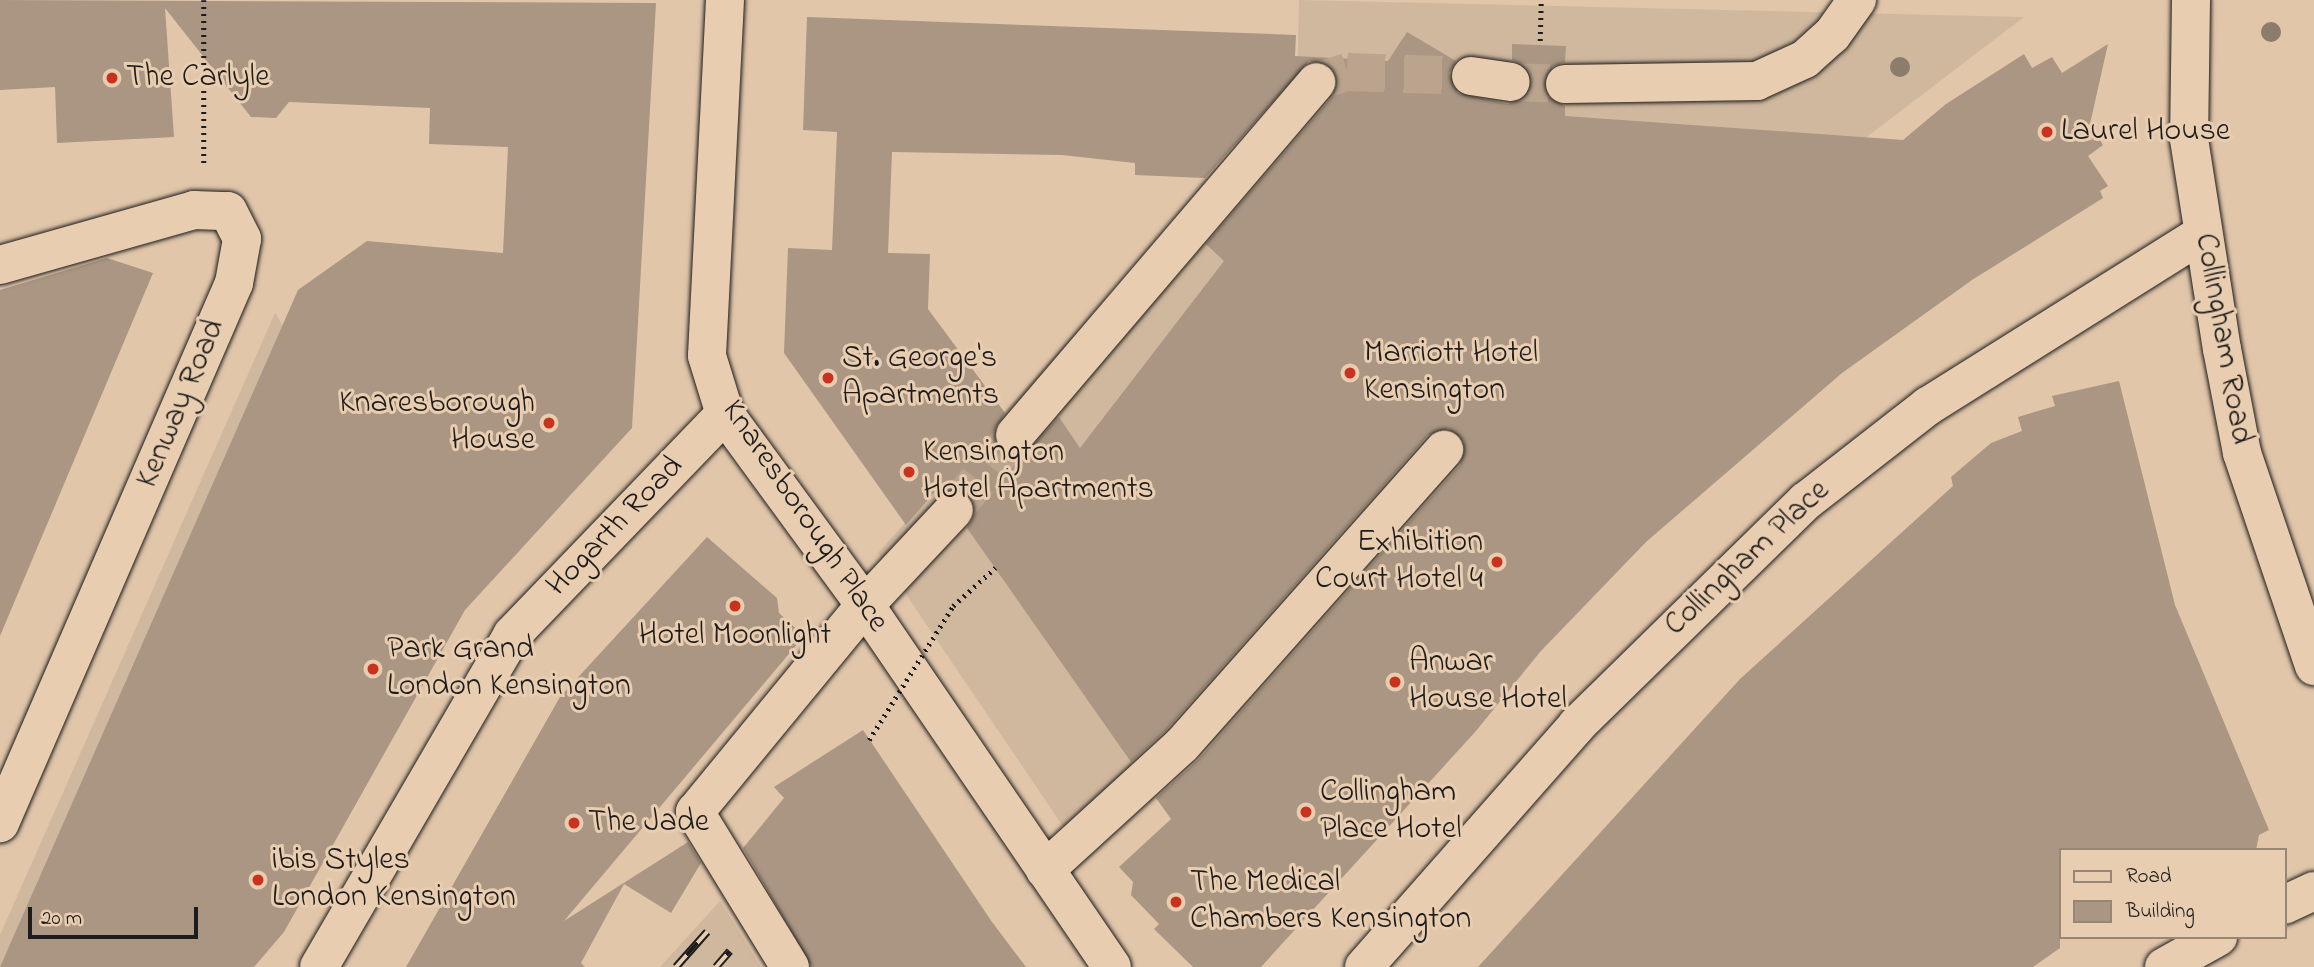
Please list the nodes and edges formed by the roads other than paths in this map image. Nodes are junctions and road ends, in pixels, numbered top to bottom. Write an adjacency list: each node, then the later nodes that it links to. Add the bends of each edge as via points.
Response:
1 (724, 0): 10 (street, Knaresborough Place, via 707,356)
2 (1857, 0): 7 (street, via 1832,35 1805,59 1757,81)
3 (2191, 0): 8 (street, Collingham Road, via 2189,139)
4 (1471, 76): 6 (street)
5 (1316, 82): 11 (street)
6 (1511, 82)
7 (1565, 84)
8 (2202, 234): 15 (street, Collingham Road, via 2242,453); 24 (street, Collingham Place, via 1928,405 1806,501 1577,725)
9 (0, 265): 16 (street, Kenway Road, via 194,210 228,211 237,221 242,239 234,283)
10 (725, 414): 14 (street, Knaresborough Place); 21 (street, Hogarth Road, via 512,635)
11 (1015, 435)
12 (1444, 450): 17 (street, via 1182,744)
13 (954, 510): 14 (street)
14 (865, 605): 17 (street, Knaresborough Place); 22 (street, via 695,812)
15 (2314, 666)
16 (0, 823)
17 (1045, 870): 23 (street, Knaresborough Place)
18 (2314, 891): 19 (street)
19 (2286, 904)
20 (2214, 939): 25 (street)
21 (319, 967)
22 (790, 967)
23 (1112, 967)
24 (1364, 967)
25 (2164, 967)

